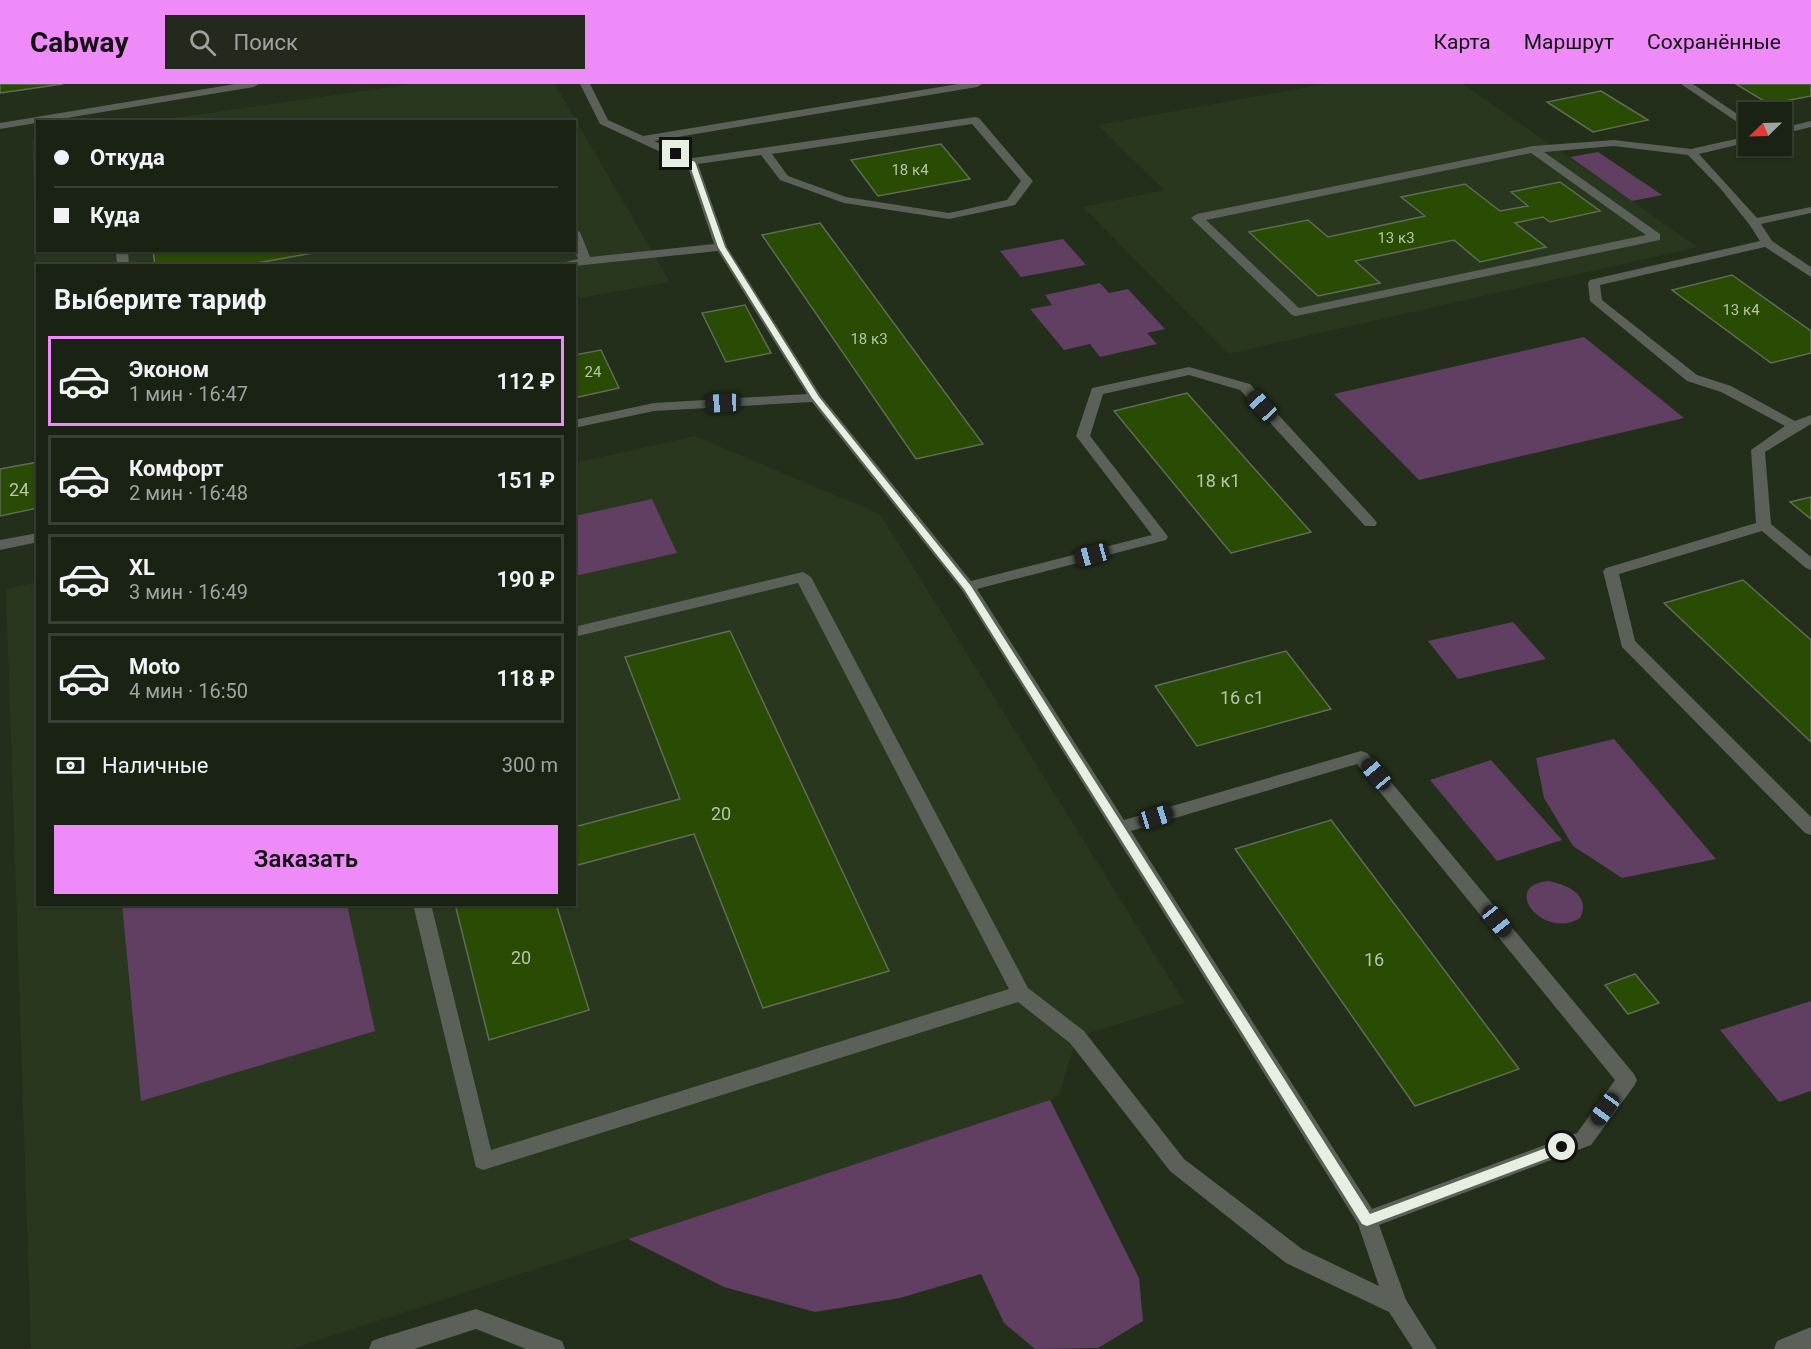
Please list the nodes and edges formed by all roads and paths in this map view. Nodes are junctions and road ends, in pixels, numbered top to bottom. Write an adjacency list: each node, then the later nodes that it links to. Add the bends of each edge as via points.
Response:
1 (254, 84): 7 (street)
2 (585, 84): 11 (street, via 604,122)
3 (977, 84): 11 (street)
4 (1686, 84): 5 (street)
5 (1738, 119)
6 (36, 120): 9 (street)
7 (36, 120)
8 (1811, 124): 10 (street)
9 (0, 126)
10 (1792, 129)
11 (642, 139): 16 (street)
12 (1738, 141): 15 (street)
13 (1533, 149): 13 (street, via 1656,237 1296,312 1197,218); 15 (street, via 1614,143)
14 (764, 152): 14 (street, via 975,120 1027,182 1011,203 949,216 844,200 784,177); 16 (street)
15 (1691, 152): 18 (street)
16 (692, 162): 21 (street)
17 (1811, 210): 18 (street)
18 (1754, 222): 20 (street)
19 (576, 237): 22 (street)
20 (1767, 243): 24 (street); 28 (street, via 1594,283 1596,301 1692,378 1726,389)
21 (721, 247): 22 (street); 25 (street)
22 (585, 260): 23 (street)
23 (565, 264)
24 (1811, 273)
25 (816, 398): 27 (street, via 654,407); 34 (street)
26 (1811, 419): 28 (street)
27 (576, 424)
28 (1796, 426): 30 (street, via 1758,450)
29 (1370, 524): 34 (street, via 1245,387 1189,371 1096,392 1083,436 1161,537)
30 (1764, 525): 33 (street); 37 (street, via 1611,570 1628,643)
31 (36, 537): 32 (street)
32 (0, 545)
33 (1811, 565)
34 (968, 588): 36 (street)
35 (576, 632): 39 (street, via 803,577)
36 (1120, 828): 40 (street); 40 (street, via 1361,757 1627,1080 1584,1139)
37 (1811, 828)
38 (422, 906): 39 (street, via 483,1161)
39 (1021, 993): 41 (street, via 1077,1036 1177,1165 1294,1256)
40 (1367, 1220): 41 (street)
41 (1397, 1305): 45 (street)
42 (1811, 1338): 46 (street)
43 (380, 1349): 44 (street, via 476,1319)
44 (554, 1349)
45 (1426, 1349)
46 (1785, 1349)

